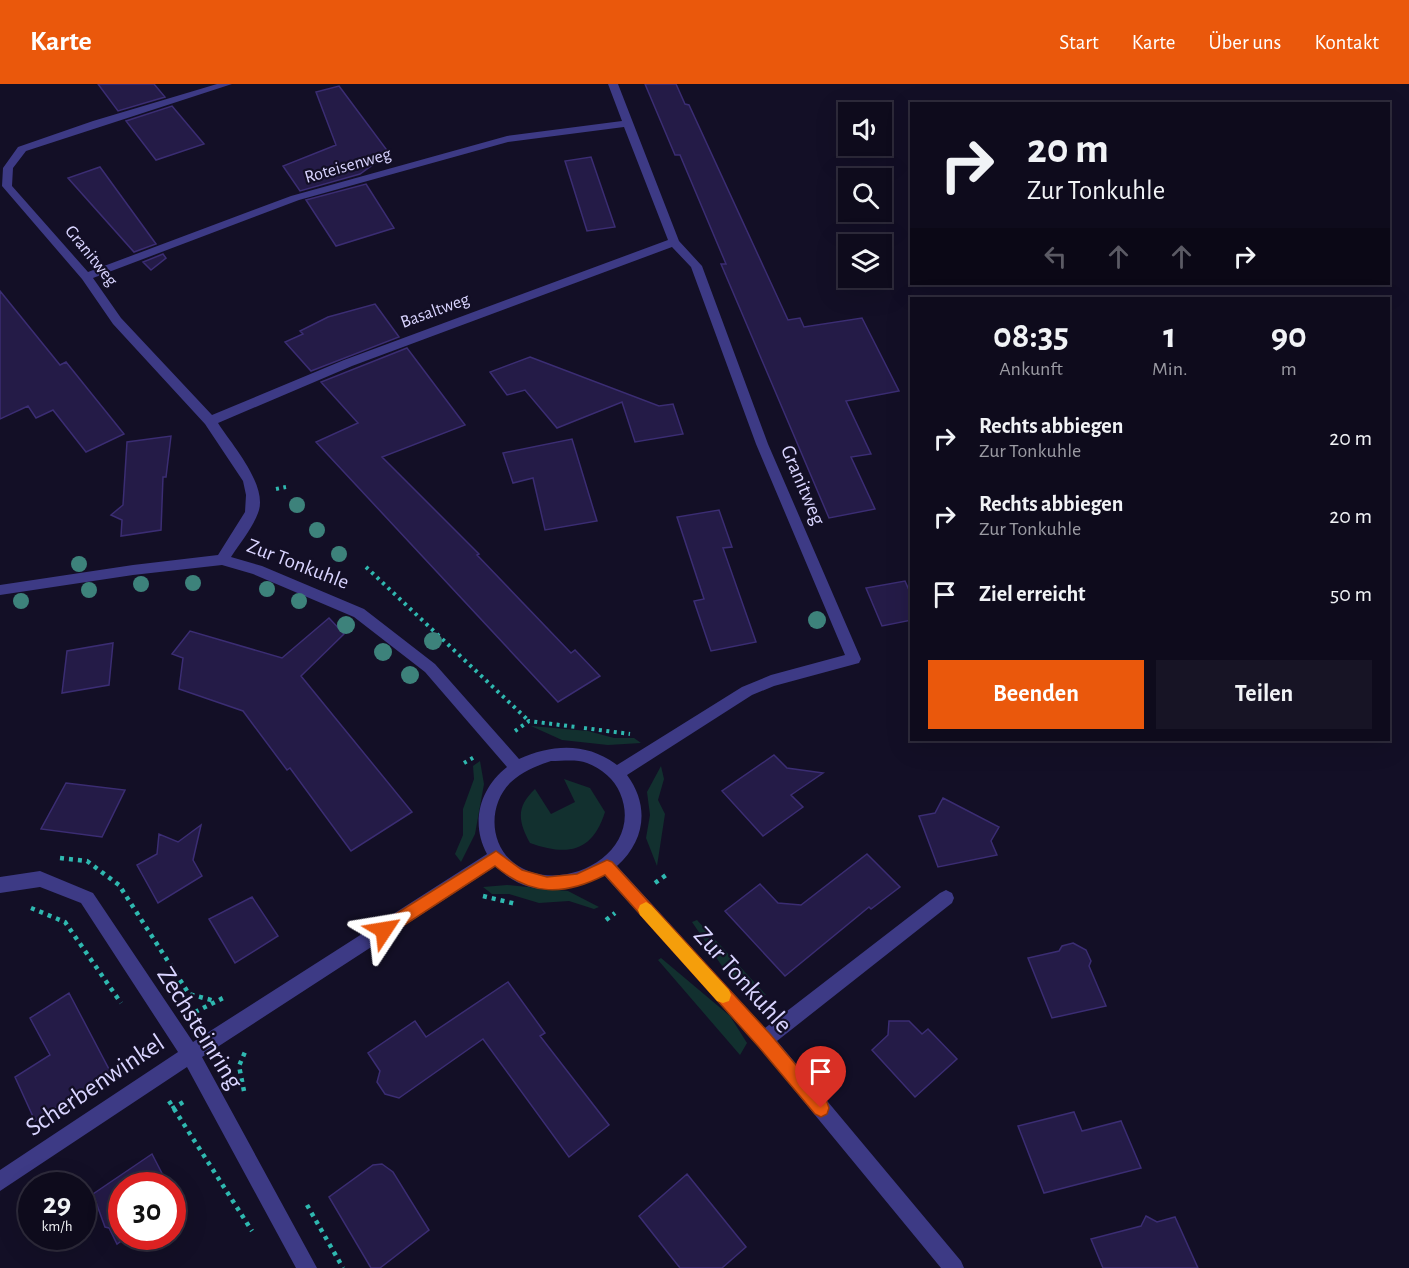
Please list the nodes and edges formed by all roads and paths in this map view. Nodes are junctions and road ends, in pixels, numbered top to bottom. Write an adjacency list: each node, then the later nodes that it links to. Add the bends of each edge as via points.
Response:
1 (227, 84): 5 (street, Granitweg, via 22,149 8,168 7,186)
2 (613, 84): 3 (street, Granitweg)
3 (629, 123): 4 (street, Granitweg); 5 (street, Roteisenweg, via 507,139 295,198)
4 (674, 242): 6 (street, Basaltweg, via 348,363); 12 (street, Granitweg, via 696,266 762,444 854,659 747,691)
5 (86, 277): 6 (street, Granitweg, via 117,321)
6 (210, 421): 7 (street, Granitweg, via 249,480 254,495 252,512)
7 (222, 560): 9 (street, Zur Tonkuhle); 11 (street, Zur Tonkuhle, via 305,588 359,613 430,668)
8 (366, 567): 10 (path, Zur Tonkuhle)
9 (0, 590)
10 (529, 721)
11 (517, 768): 12 (street, via 551,754 587,756); 13 (street, via 497,786 486,809 485,834)
12 (617, 773): 14 (street, via 632,794 636,820 627,845)
13 (496, 857): 14 (street, via 518,875 547,884 579,881); 23 (street)
14 (607, 867): 21 (street, Zur Tonkuhle)
15 (0, 885): 23 (street, Zechsteinring, via 40,879 87,898)
16 (471, 893): 18 (path)
17 (946, 898): 21 (street)
18 (524, 906)
19 (28, 908): 20 (path, via 65,922)
20 (122, 1005)
21 (764, 1040): 31 (street, Zur Tonkuhle)
22 (249, 1043): 25 (path, via 239,1066)
23 (190, 1054): 24 (street, Scherbenwinkel); 29 (street, Zechsteinring)
24 (159, 1075): 26 (street, Scherbenwinkel); 28 (path, via 172,1109)
25 (245, 1098)
26 (0, 1181)
27 (303, 1198): 30 (path)
28 (258, 1240)
29 (307, 1268)
30 (343, 1268)
31 (954, 1268)

